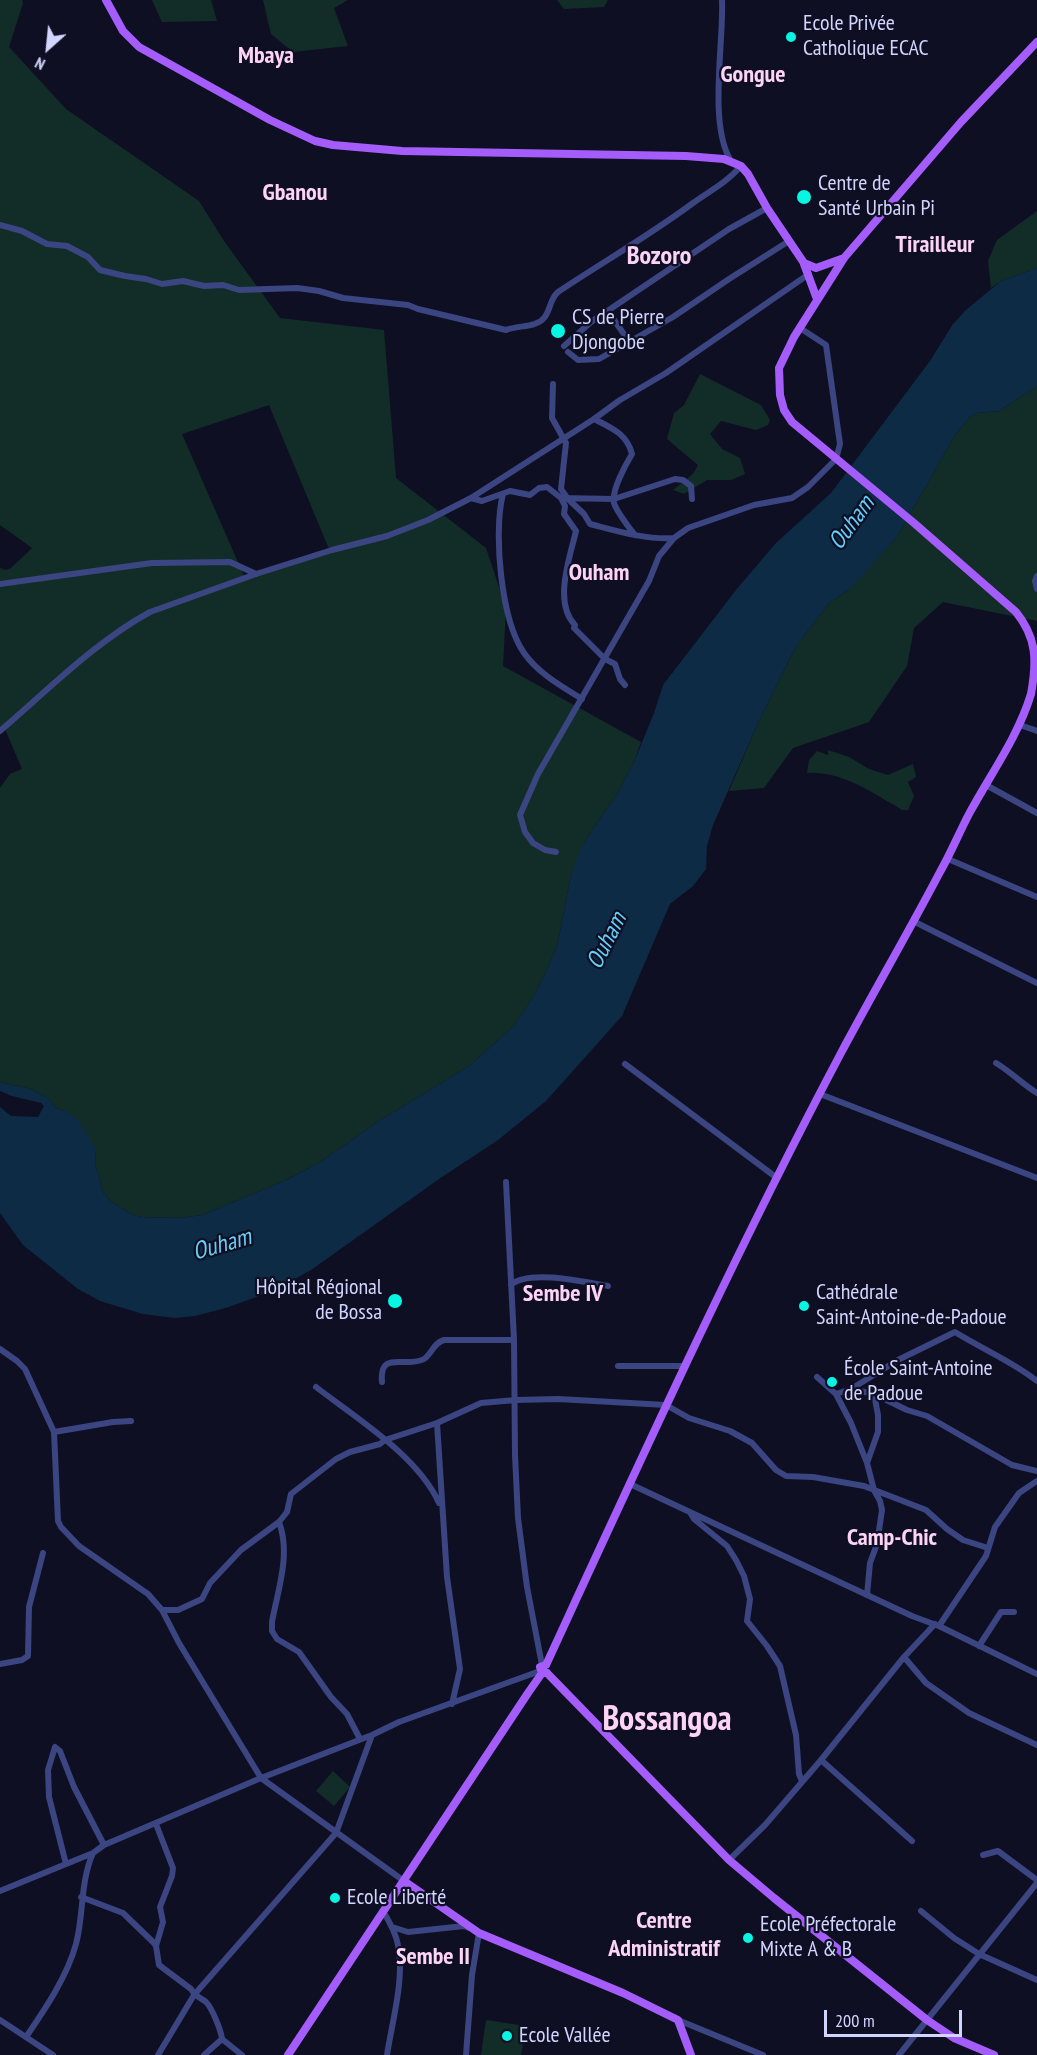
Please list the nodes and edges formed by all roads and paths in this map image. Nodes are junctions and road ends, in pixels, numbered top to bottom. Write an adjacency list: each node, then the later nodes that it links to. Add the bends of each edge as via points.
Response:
1 (106, 0): 4 (main road, via 123,31 139,47 315,141 402,151 686,156)
2 (723, 1): 4 (street, via 721,128)
3 (1037, 42): 9 (main road, via 961,122)
4 (731, 161): 5 (main road)
5 (741, 166): 6 (main road); 7 (street, via 670,221 558,292 552,297 544,319 532,326 506,330 408,305 343,298 308,289 239,290 183,281 162,284 100,270 88,257 67,246 47,244)
6 (767, 208): 8 (main road); 13 (street, via 729,229)
7 (0, 225)
8 (789, 242): 10 (main road); 15 (street)
9 (843, 258): 10 (main road, via 816,268); 12 (main road)
10 (804, 263): 11 (main road)
11 (808, 274): 12 (main road); 17 (street, via 666,374)
12 (817, 299): 14 (main road)
13 (608, 311): 15 (street); 15 (street, via 591,322 566,349 578,360 599,359)
14 (800, 328): 19 (street, via 826,345 840,444); 19 (main road, via 780,368 784,410 792,422)
15 (630, 343)
16 (554, 384): 18 (street, via 552,418)
17 (594, 419): 18 (street); 23 (street, via 619,432 632,454 623,468)
18 (562, 440): 21 (street); 22 (street, via 566,443 561,489)
19 (836, 459): 26 (street, via 792,498 754,504 687,528); 31 (main road, via 1016,612)
20 (503, 494): 21 (street, via 482,501); 22 (street, via 510,491 530,495 547,487); 34 (street, via 499,510 499,565 516,639 536,667)
21 (471, 498): 27 (street, via 387,536)
22 (565, 499): 23 (street); 25 (street, via 590,524); 32 (street, via 564,514 576,531 562,590 574,628)
23 (614, 499): 24 (street, via 675,479 691,486); 25 (street, via 625,524)
24 (692, 499)
25 (635, 535): 26 (street)
26 (674, 538): 32 (street, via 659,555 649,581)
27 (256, 574): 29 (street, via 230,562 152,563); 36 (street, via 134,621)
28 (1037, 576): 30 (street)
29 (0, 584)
30 (1037, 590)
31 (1035, 637): 35 (main road, via 1036,675)
32 (605, 659): 33 (street, via 615,664); 34 (street)
33 (625, 685)
34 (582, 699): 40 (street, via 538,774 520,815 533,843)
35 (1020, 725): 37 (street); 38 (main road)
36 (0, 731)
37 (1037, 731)
38 (986, 785): 39 (street); 41 (main road)
39 (1037, 813)
40 (556, 852)
41 (948, 859): 42 (street); 43 (main road)
42 (1037, 897)
43 (913, 921): 44 (street); 48 (main road)
44 (1037, 983)
45 (996, 1063): 47 (street)
46 (625, 1064): 49 (street)
47 (1037, 1093)
48 (820, 1094): 49 (main road); 50 (street)
49 (777, 1178): 57 (main road)
50 (1037, 1178)
51 (506, 1182): 52 (street)
52 (512, 1285): 53 (street, via 517,1280 552,1277); 54 (street)
53 (608, 1286)
54 (514, 1340): 60 (street, via 437,1341 425,1359 385,1365); 65 (street)
55 (0, 1349): 69 (street, via 25,1369)
56 (618, 1366): 57 (street)
57 (685, 1366): 66 (main road)
58 (816, 1377): 63 (street)
59 (1037, 1380): 62 (street, via 955,1332)
60 (382, 1382)
61 (316, 1387): 70 (street)
62 (851, 1389): 63 (street); 64 (street)
63 (836, 1394): 71 (street)
64 (874, 1394): 71 (street, via 878,1432); 72 (street, via 927,1416 1012,1465)
65 (516, 1400): 66 (street); 68 (street, via 481,1403); 88 (street, via 518,1518)
66 (666, 1406): 74 (main road); 75 (street, via 752,1443 786,1476)
67 (131, 1421): 69 (street)
68 (436, 1423): 70 (street); 76 (street)
69 (54, 1432): 82 (street, via 61,1527 79,1546 148,1594)
70 (385, 1440): 76 (street, via 428,1484); 78 (street, via 336,1459 291,1494 287,1512)
71 (867, 1462): 75 (street)
72 (1037, 1472)
73 (1037, 1481): 79 (street, via 1019,1493 995,1527)
74 (630, 1484): 77 (street); 88 (main road)
75 (874, 1490): 79 (street, via 926,1510 963,1540); 81 (street, via 882,1510)
76 (441, 1507): 90 (street, via 460,1669)
77 (691, 1513): 81 (street); 96 (street, via 694,1520 727,1546 744,1576 750,1599 747,1621 780,1666)
78 (279, 1522): 82 (street, via 241,1550 210,1583 202,1599 178,1610); 92 (street, via 285,1556 272,1631 277,1639 299,1652 347,1714)
79 (988, 1548): 84 (street)
80 (43, 1553): 87 (street, via 29,1607 28,1656)
81 (867, 1595): 84 (street)
82 (162, 1610): 95 (street)
83 (1014, 1612): 85 (street, via 1001,1612)
84 (937, 1625): 85 (street); 86 (street)
85 (978, 1646): 89 (street)
86 (904, 1657): 93 (street, via 926,1683 969,1713); 94 (street)
87 (0, 1664)
88 (543, 1669): 90 (street); 103 (main road); 105 (main road)
89 (1037, 1674)
90 (452, 1704): 91 (street)
91 (372, 1735): 92 (street); 98 (street)
92 (360, 1739): 95 (street)
93 (1037, 1745)
94 (822, 1760): 96 (street); 99 (street)
95 (261, 1778): 97 (street); 98 (street)
96 (802, 1781): 103 (street)
97 (156, 1824): 100 (street); 113 (street, via 173,1868 160,1907 163,1922)
98 (336, 1833): 105 (street); 116 (street)
99 (912, 1841)
100 (104, 1845): 101 (street); 104 (street, via 55,1747 48,1770 49,1797)
101 (93, 1853): 104 (street); 108 (street)
102 (983, 1856): 106 (street, via 998,1851)
103 (729, 1860): 119 (main road)
104 (66, 1864): 107 (street)
105 (404, 1881): 109 (main road); 112 (main road)
106 (1037, 1881): 114 (street)
107 (0, 1891)
108 (81, 1897): 113 (street, via 123,1913); 120 (street, via 77,1942 69,1965)
109 (383, 1911): 111 (street); 126 (main road)
110 (921, 1911): 114 (street)
111 (392, 1927): 112 (street, via 408,1932 464,1926); 127 (street, via 398,1945 399,1981)
112 (476, 1931): 118 (main road); 128 (street)
113 (156, 1946): 116 (street, via 159,1965)
114 (979, 1954): 115 (street); 119 (street)
115 (1037, 1980)
116 (194, 1995): 121 (street, via 206,2002); 124 (street)
117 (0, 2020): 120 (street)
118 (678, 2020): 129 (main road); 130 (street)
119 (927, 2020): 131 (street); 132 (main road, via 954,2038)
120 (26, 2037): 123 (street)
121 (222, 2039): 122 (street); 125 (street)
122 (240, 2054)
123 (53, 2055)
124 (158, 2055)
125 (204, 2055)
126 (288, 2055)
127 (387, 2055)
128 (466, 2055)
129 (691, 2055)
130 (763, 2055)
131 (898, 2055)
132 (994, 2055)

